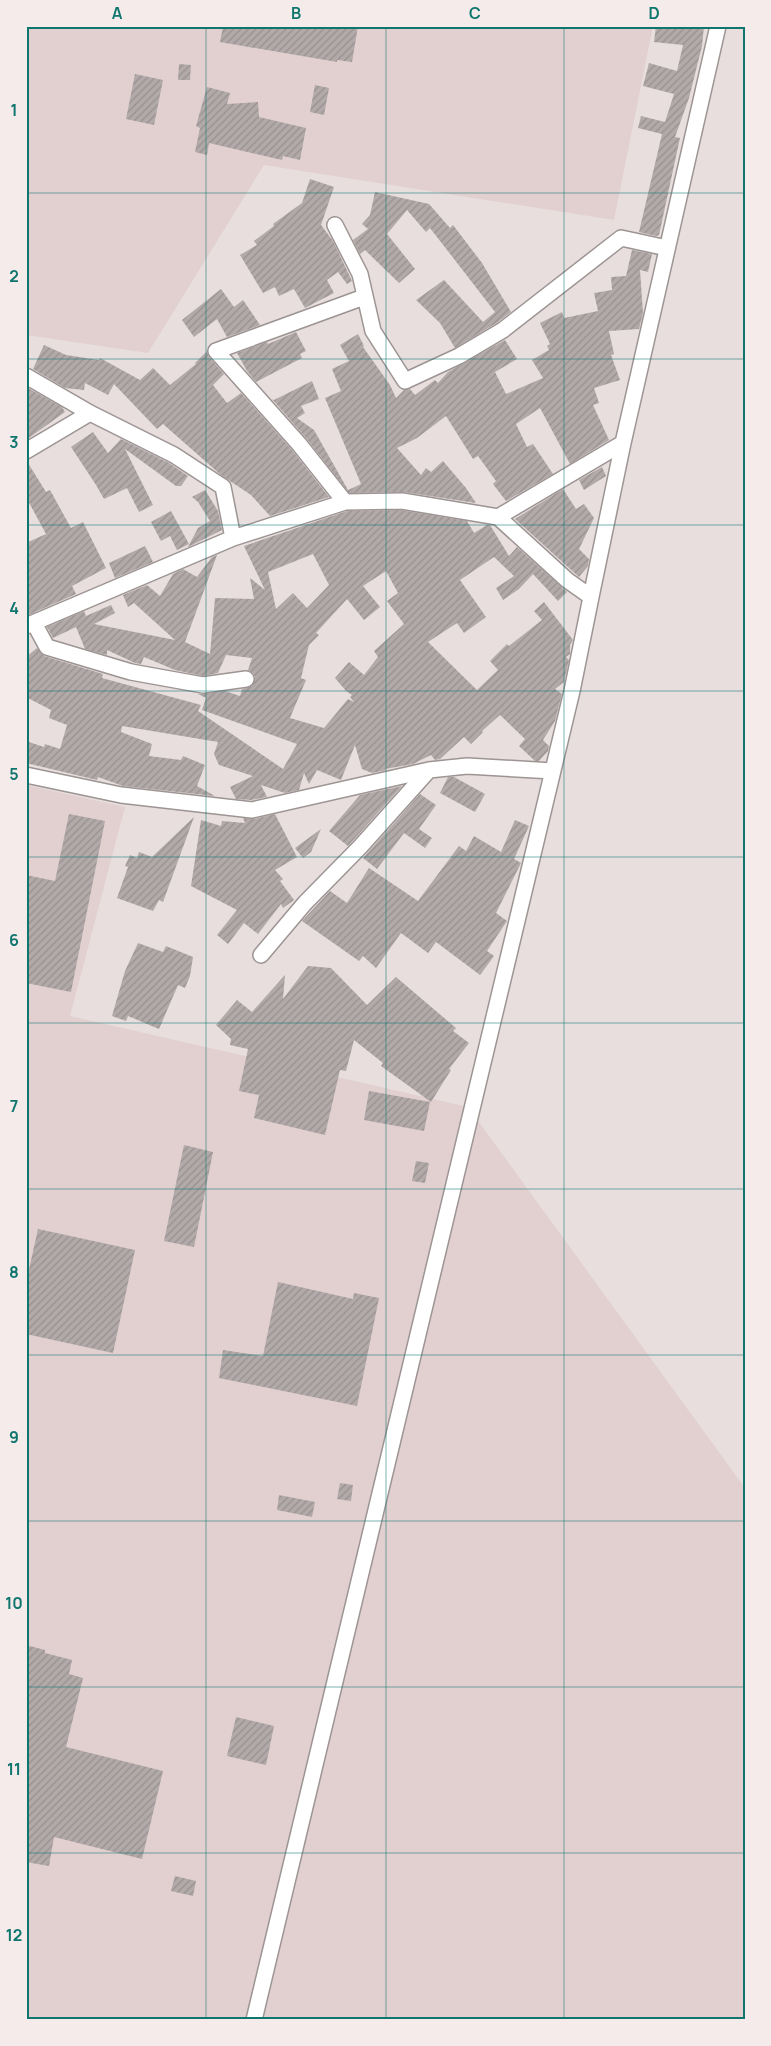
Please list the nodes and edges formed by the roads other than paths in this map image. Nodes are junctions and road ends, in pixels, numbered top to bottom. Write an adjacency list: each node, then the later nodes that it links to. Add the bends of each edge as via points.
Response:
1 (718, 26): 3 (street)
2 (335, 225): 4 (street, via 360,274)
3 (667, 248): 4 (street, via 621,238 503,330 459,356 405,381 373,331); 7 (street)
4 (364, 297): 9 (street, via 216,351 299,444)
5 (26, 376): 6 (street)
6 (90, 413): 8 (street); 11 (street, via 174,455 223,487)
7 (623, 443): 10 (street); 12 (street)
8 (26, 451)
9 (345, 502): 10 (street, via 402,501); 11 (street)
10 (498, 517): 12 (street)
11 (233, 538): 13 (street)
12 (591, 598): 16 (street)
13 (30, 625): 14 (street, via 47,647 131,672 203,685)
14 (246, 679)
15 (429, 770): 16 (street, via 467,766); 17 (street, via 252,810 121,795); 18 (street)
16 (553, 771): 19 (street)
17 (26, 775)
18 (261, 955)
19 (254, 2020)

